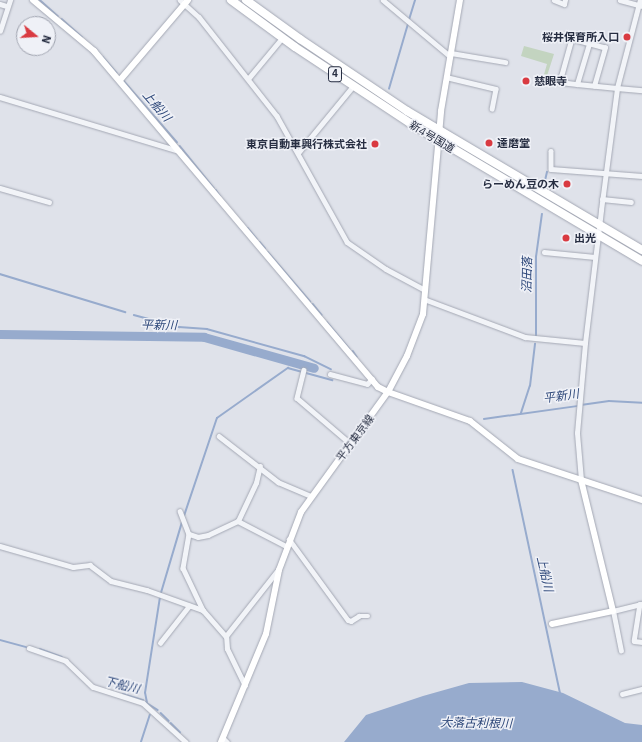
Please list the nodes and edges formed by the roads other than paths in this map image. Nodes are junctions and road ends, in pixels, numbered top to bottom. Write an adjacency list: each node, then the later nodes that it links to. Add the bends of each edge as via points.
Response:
1 (10, 0): 13 (street)
2 (34, 0): 20 (street)
3 (231, 0): 15 (highway, 新4号国道 / 4)
4 (246, 0): 29 (highway, 新4号国道 / 4, via 300,40)
5 (383, 0): 17 (street)
6 (460, 0): 17 (street, 平方東京線)
7 (554, 0): 8 (street, via 564,4)
8 (566, 0)
9 (620, 0): 12 (street)
10 (184, 1): 20 (street); 21 (street)
11 (0, 4): 13 (street)
12 (640, 4): 25 (street)
13 (7, 6): 14 (street)
14 (0, 31)
15 (282, 38): 21 (street); 23 (highway, 新4号国道 / 4)
16 (589, 44): 22 (street); 22 (street, via 572,39 560,82); 24 (street, via 605,48)
17 (451, 55): 18 (street); 19 (street, 平方東京線)
18 (505, 62)
19 (446, 77): 28 (street, via 496,89); 29 (street, 平方東京線)
20 (122, 78): 32 (street)
21 (248, 79): 33 (street, via 277,116)
22 (577, 84): 24 (street)
23 (353, 86): 30 (highway, 新4号国道 / 4); 33 (street)
24 (594, 86): 25 (street)
25 (617, 88): 26 (street); 34 (street)
26 (642, 90)
27 (0, 97): 32 (street)
28 (492, 109)
29 (440, 131): 30 (street, 平方東京線); 40 (highway, 新4号国道 / 4)
30 (439, 141): 41 (highway, 新4号国道 / 4); 46 (street, 平方東京線)
31 (551, 151): 34 (street, via 551,169)
32 (181, 152): 51 (street)
33 (298, 153): 46 (street, via 348,242 386,269)
34 (606, 173): 35 (street); 37 (street)
35 (642, 176)
36 (0, 188): 38 (street)
37 (602, 199): 39 (street); 40 (street)
38 (49, 202)
39 (631, 202)
40 (599, 225): 41 (street); 42 (highway, 新4号国道 / 4)
41 (598, 235): 44 (street); 45 (highway, 新4号国道 / 4)
42 (642, 250)
43 (544, 252): 44 (street)
44 (595, 257): 48 (street)
45 (642, 261)
46 (425, 290): 47 (street, 平方東京線)
47 (424, 299): 48 (street, via 525,337); 52 (street, 平方東京線, via 418,331)
48 (584, 343): 56 (street, via 577,433)
49 (304, 370): 54 (street, via 297,398)
50 (330, 374): 51 (street, via 367,384)
51 (372, 379): 52 (street, via 378,387)
52 (388, 392): 54 (street, 平方東京線); 56 (street, via 470,421 514,457)
53 (219, 436): 55 (street)
54 (351, 444): 57 (street, 平方東京線)
55 (260, 466): 57 (street, via 278,482); 60 (street, via 256,483)
56 (581, 480): 58 (street); 69 (street)
57 (311, 496): 62 (street, 平方東京線)
58 (642, 500)
59 (180, 511): 61 (street)
60 (238, 521): 61 (street, via 201,537); 64 (street)
61 (189, 534): 68 (street, via 183,568)
62 (289, 539): 64 (street, 平方東京線); 70 (street, via 348,620)
63 (0, 546): 67 (street, via 73,567 90,565 112,581 147,590)
64 (286, 546): 65 (street, 平方東京線)
65 (279, 570): 72 (street); 77 (street, 平方東京線, via 266,634)
66 (641, 604): 69 (street); 73 (street, via 634,641)
67 (189, 606): 68 (street); 74 (street)
68 (204, 610): 72 (street)
69 (613, 611): 71 (street); 76 (street)
70 (368, 616)
71 (552, 624)
72 (226, 636): 77 (street, via 227,649)
73 (642, 642)
74 (160, 643)
75 (29, 648): 81 (street, via 66,661 93,687 143,703)
76 (621, 651)
77 (245, 686): 80 (street, 平方東京線)
78 (642, 689): 79 (street)
79 (622, 694)
80 (224, 741)
81 (186, 742)

